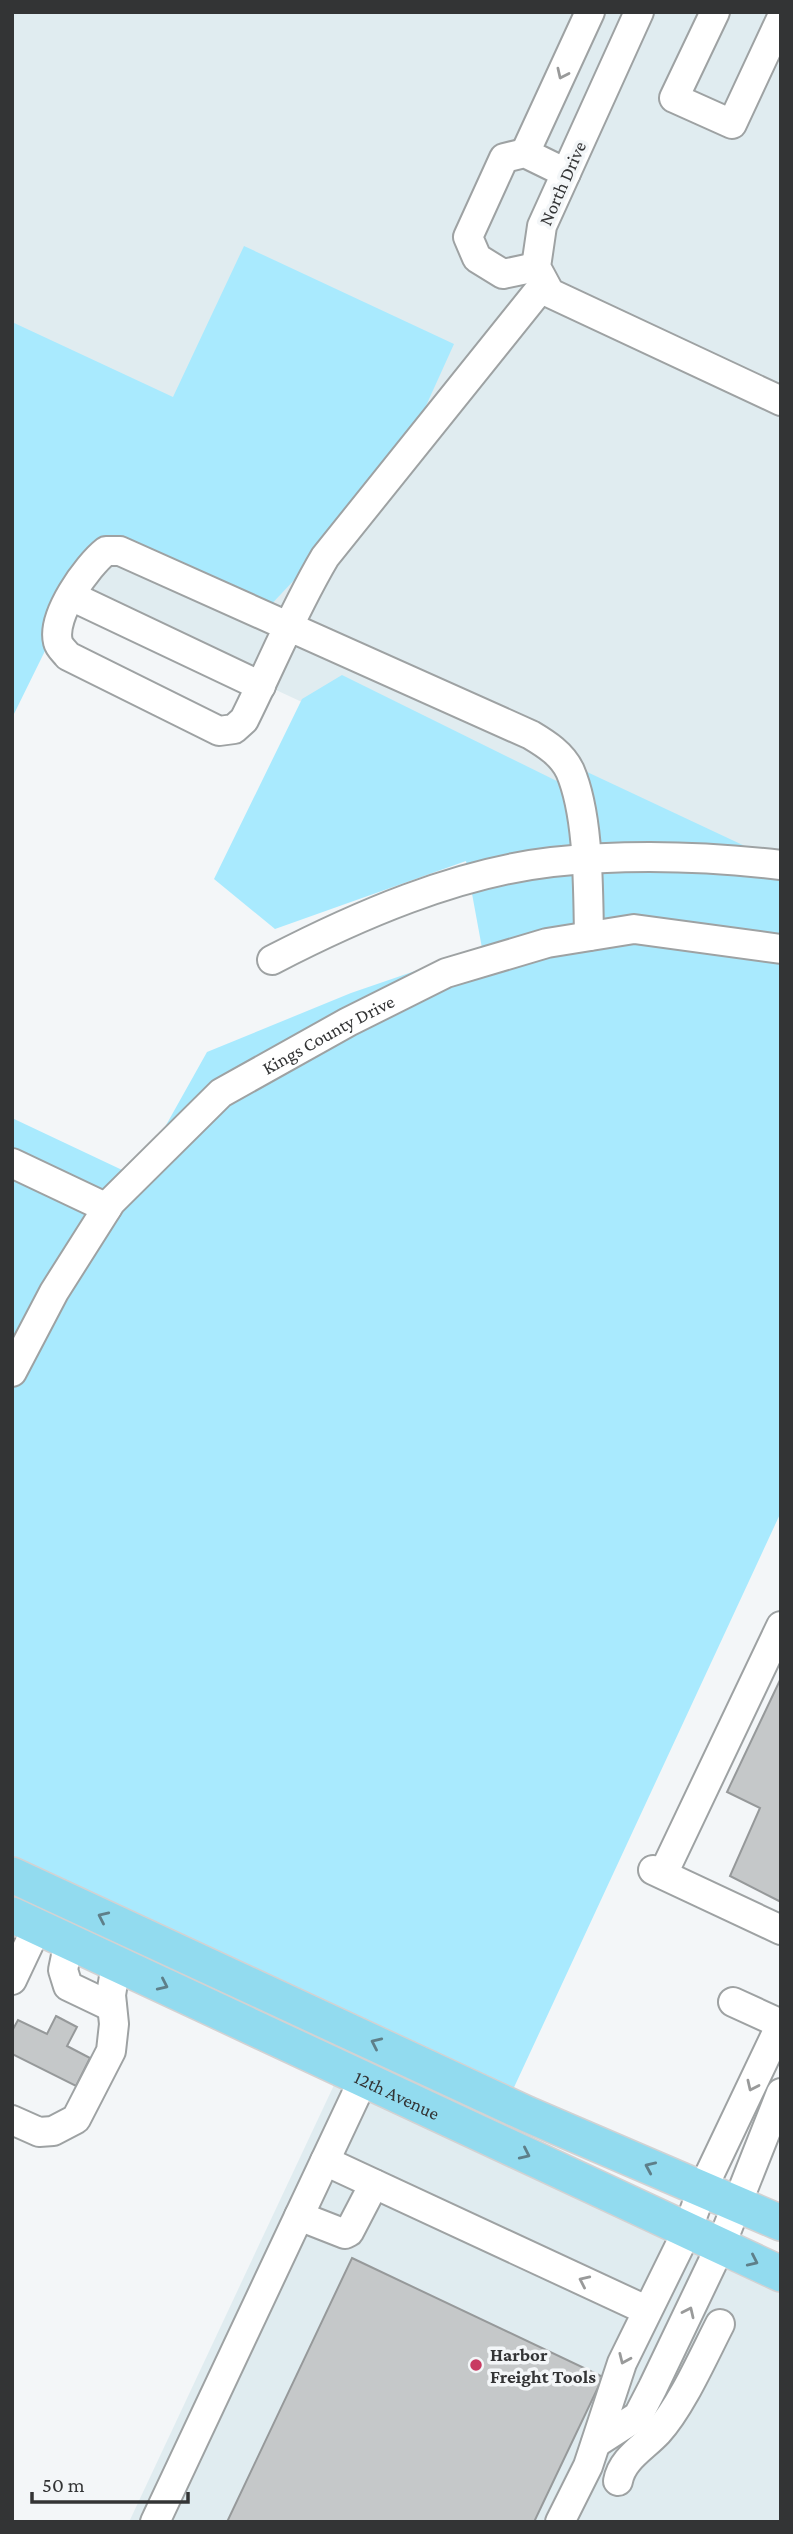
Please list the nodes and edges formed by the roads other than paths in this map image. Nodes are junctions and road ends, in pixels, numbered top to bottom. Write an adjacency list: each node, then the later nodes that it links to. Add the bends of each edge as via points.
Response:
1 (590, 12): 5 (street, one-way to 5)
2 (639, 12): 6 (street, North Drive)
3 (715, 12): 4 (street, via 674,98 732,124)
4 (781, 19)
5 (525, 153): 6 (street); 7 (street, via 504,158 468,237 477,258 503,274)
6 (566, 173): 7 (street, North Drive, via 541,226)
7 (540, 275): 8 (street, via 550,293); 10 (street, via 326,558)
8 (781, 401)
9 (71, 596): 10 (street, via 91,563 106,551 120,551); 11 (street); 11 (street, via 59,626 58,643 68,656 219,731 234,729 244,720)
10 (292, 625): 11 (street); 12 (street, via 553,749 569,769 577,794)
11 (261, 686)
12 (587, 860): 13 (street, via 714,857); 14 (street); 16 (street, via 495,873 397,902)
13 (781, 865)
14 (589, 936): 15 (street, Kings County Drive, via 634,929); 18 (street, Kings County Drive, via 547,943 446,973 221,1093)
15 (781, 949)
16 (272, 960)
17 (12, 1163): 18 (street)
18 (107, 1208): 19 (street, Kings County Drive, via 54,1292)
19 (12, 1372)
20 (781, 1626): 23 (street, via 658,1872)
21 (12, 1875): 32 (main road, 12th Avenue, one-way to 21)
22 (25, 1921): 24 (main road, 12th Avenue); 26 (street)
23 (781, 1930)
24 (69, 1941): 25 (main road, 12th Avenue); 28 (street, via 63,1970 68,1986)
25 (116, 1964): 28 (street); 30 (main road, 12th Avenue, one-way to 30)
26 (12, 1980)
27 (733, 2002): 29 (street)
28 (112, 2007): 33 (street, via 111,2051 76,2119 39,2132)
29 (781, 2024): 36 (street, one-way to 36)
30 (364, 2078): 32 (main road, via 386,2075 412,2080 505,2120); 34 (street); 40 (main road, 12th Avenue, one-way to 40)
31 (781, 2093): 37 (street)
32 (527, 2114): 36 (main road, 12th Avenue, one-way to 32)
33 (12, 2120)
34 (325, 2161): 35 (street); 38 (street)
35 (374, 2184): 38 (street, via 345,2234); 43 (street, one-way to 35)
36 (702, 2190): 37 (main road, 12th Avenue); 40 (street)
37 (736, 2203): 39 (main road, 12th Avenue); 41 (street)
38 (299, 2216): 47 (street)
39 (781, 2223)
40 (687, 2231): 41 (main road, 12th Avenue); 43 (street)
41 (720, 2247): 42 (main road, 12th Avenue, one-way to 42); 45 (street, one-way to 41, via 638,2416)
42 (781, 2274)
43 (646, 2310): 45 (street, one-way to 45, via 608,2399)
44 (720, 2324): 46 (street, via 660,2430 630,2458)
45 (596, 2443): 48 (street)
46 (618, 2481)
47 (155, 2522)
48 (560, 2522)

